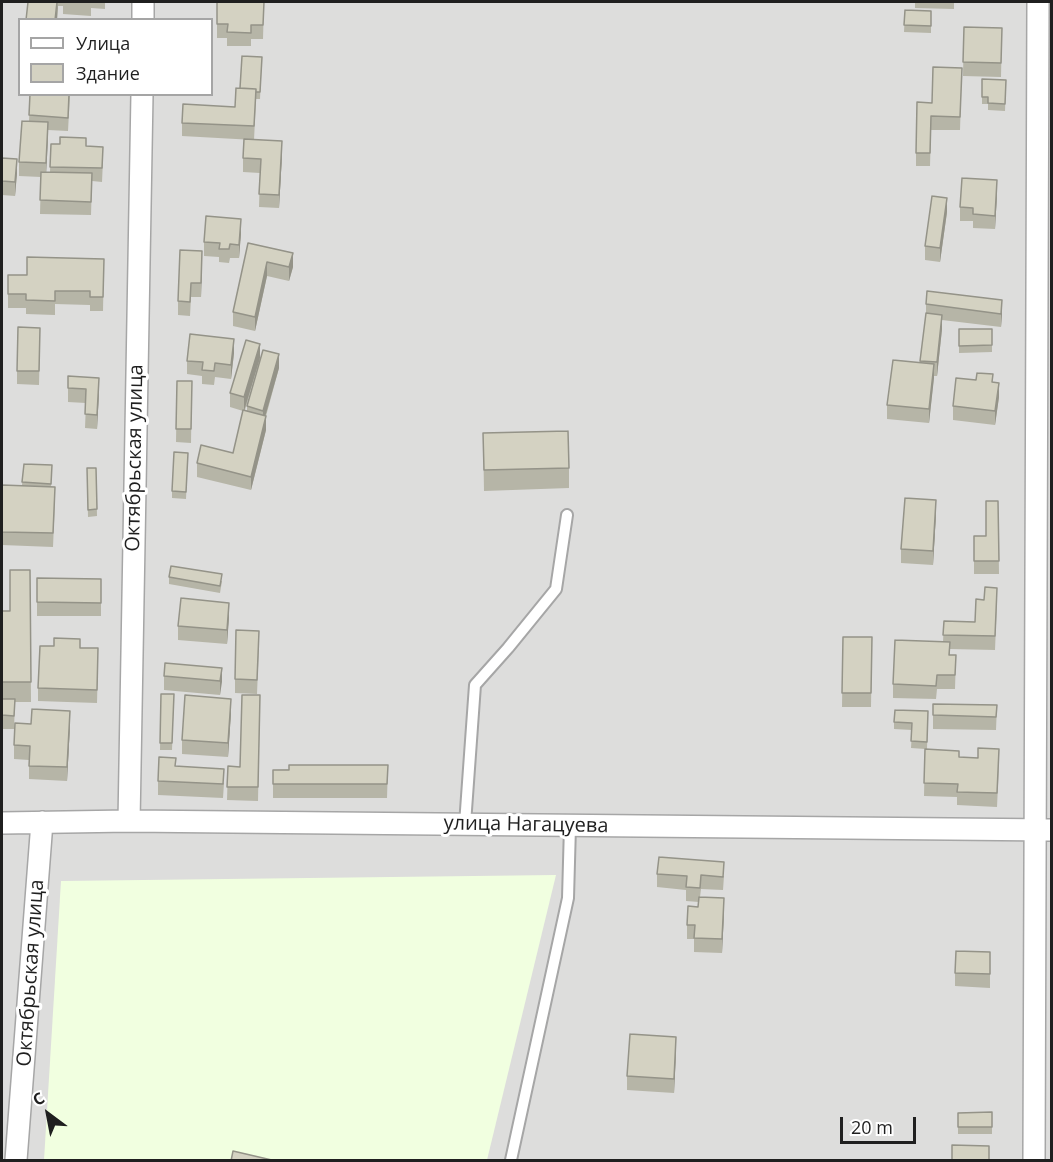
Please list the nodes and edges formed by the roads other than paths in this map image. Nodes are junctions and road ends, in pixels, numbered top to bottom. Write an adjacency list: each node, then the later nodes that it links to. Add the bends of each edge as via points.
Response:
1 (143, 2): 3 (street)
2 (1038, 2): 11 (street)
3 (143, 18)
4 (142, 96): 6 (street, Октябрьская улица)
5 (567, 515): 9 (lane, via 556,589 475,685)
6 (129, 821): 7 (street, улица Нагацуева); 9 (street, улица Нагацуева)
7 (42, 822): 8 (street, улица Нагацуева); 12 (street, Октябрьская улица)
8 (2, 823)
9 (465, 824): 10 (street, улица Нагацуева)
10 (570, 826): 11 (street, улица Нагацуева); 13 (lane, via 568,898)
11 (1043, 830): 14 (street)
12 (16, 1161)
13 (511, 1161)
14 (1034, 1161)

